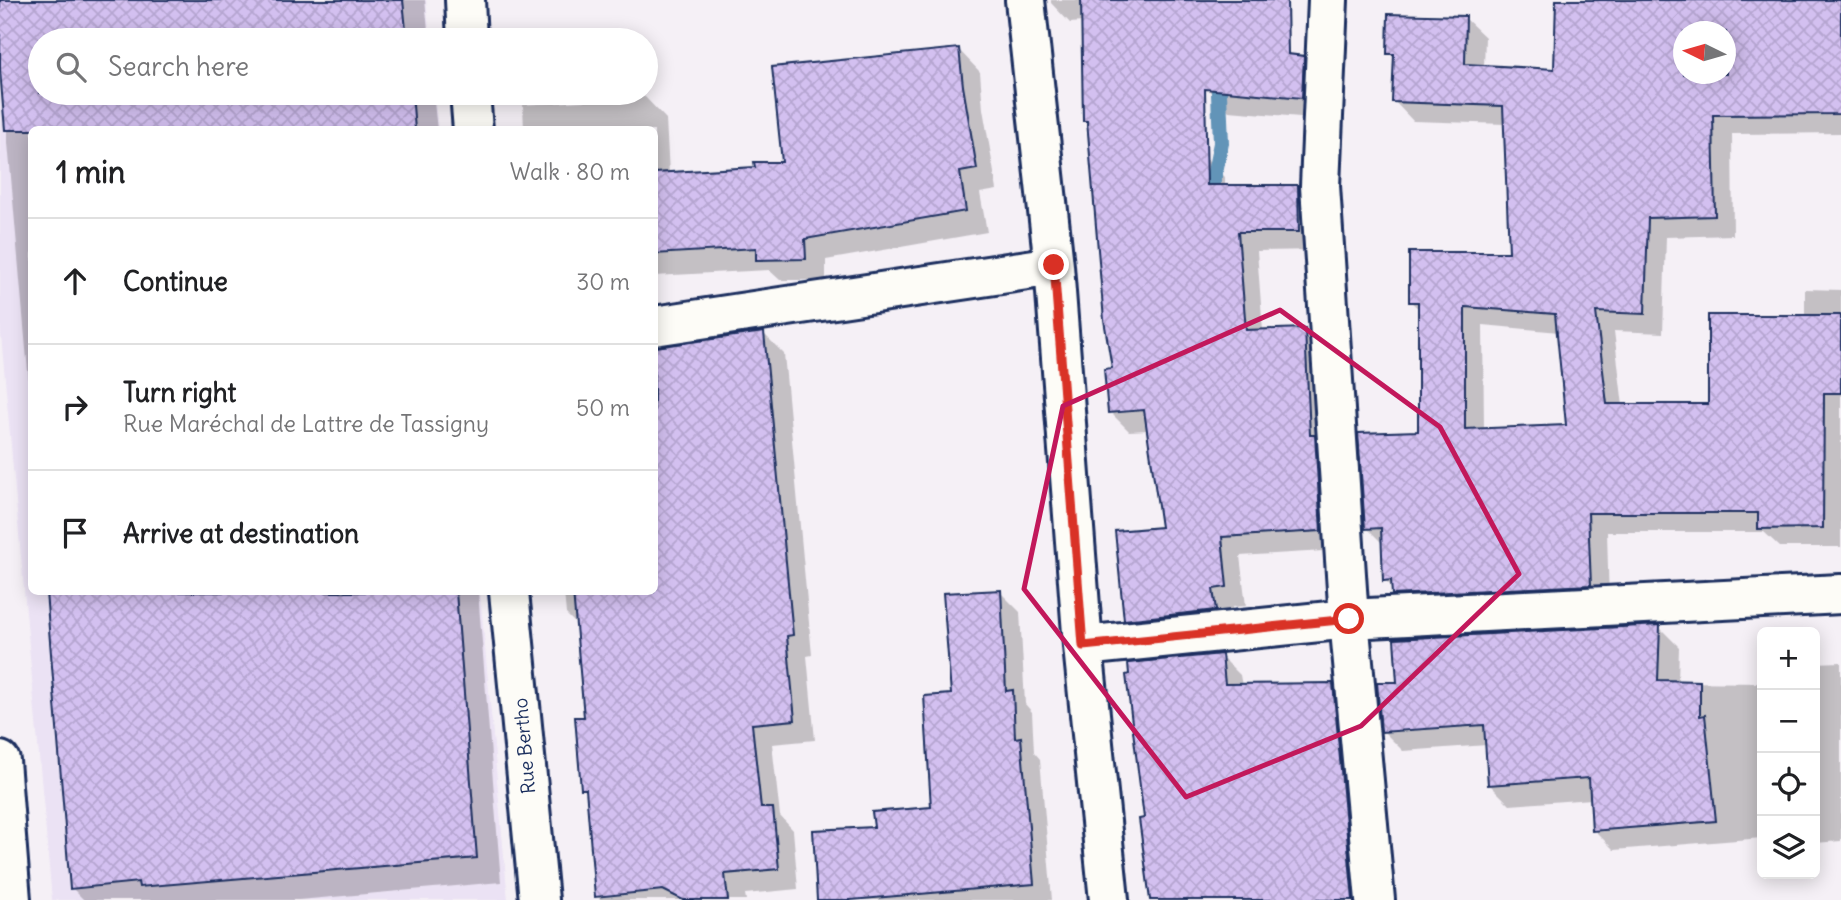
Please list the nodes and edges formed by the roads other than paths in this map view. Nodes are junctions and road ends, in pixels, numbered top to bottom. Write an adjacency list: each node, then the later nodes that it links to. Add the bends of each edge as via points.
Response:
1 (465, 0): 4 (street)
2 (1025, 0): 7 (street)
3 (1328, 0): 11 (street, via 1320,187)
4 (466, 28)
5 (471, 105): 6 (street)
6 (473, 126)
7 (1054, 265): 8 (street); 12 (street)
8 (658, 325)
9 (1841, 594): 11 (street)
10 (509, 595): 15 (street, Rue Bertho)
11 (1349, 619): 12 (street); 17 (street)
12 (1083, 646): 16 (street)
13 (0, 761): 14 (street)
14 (11, 900)
15 (538, 900)
16 (1109, 900)
17 (1375, 900)

